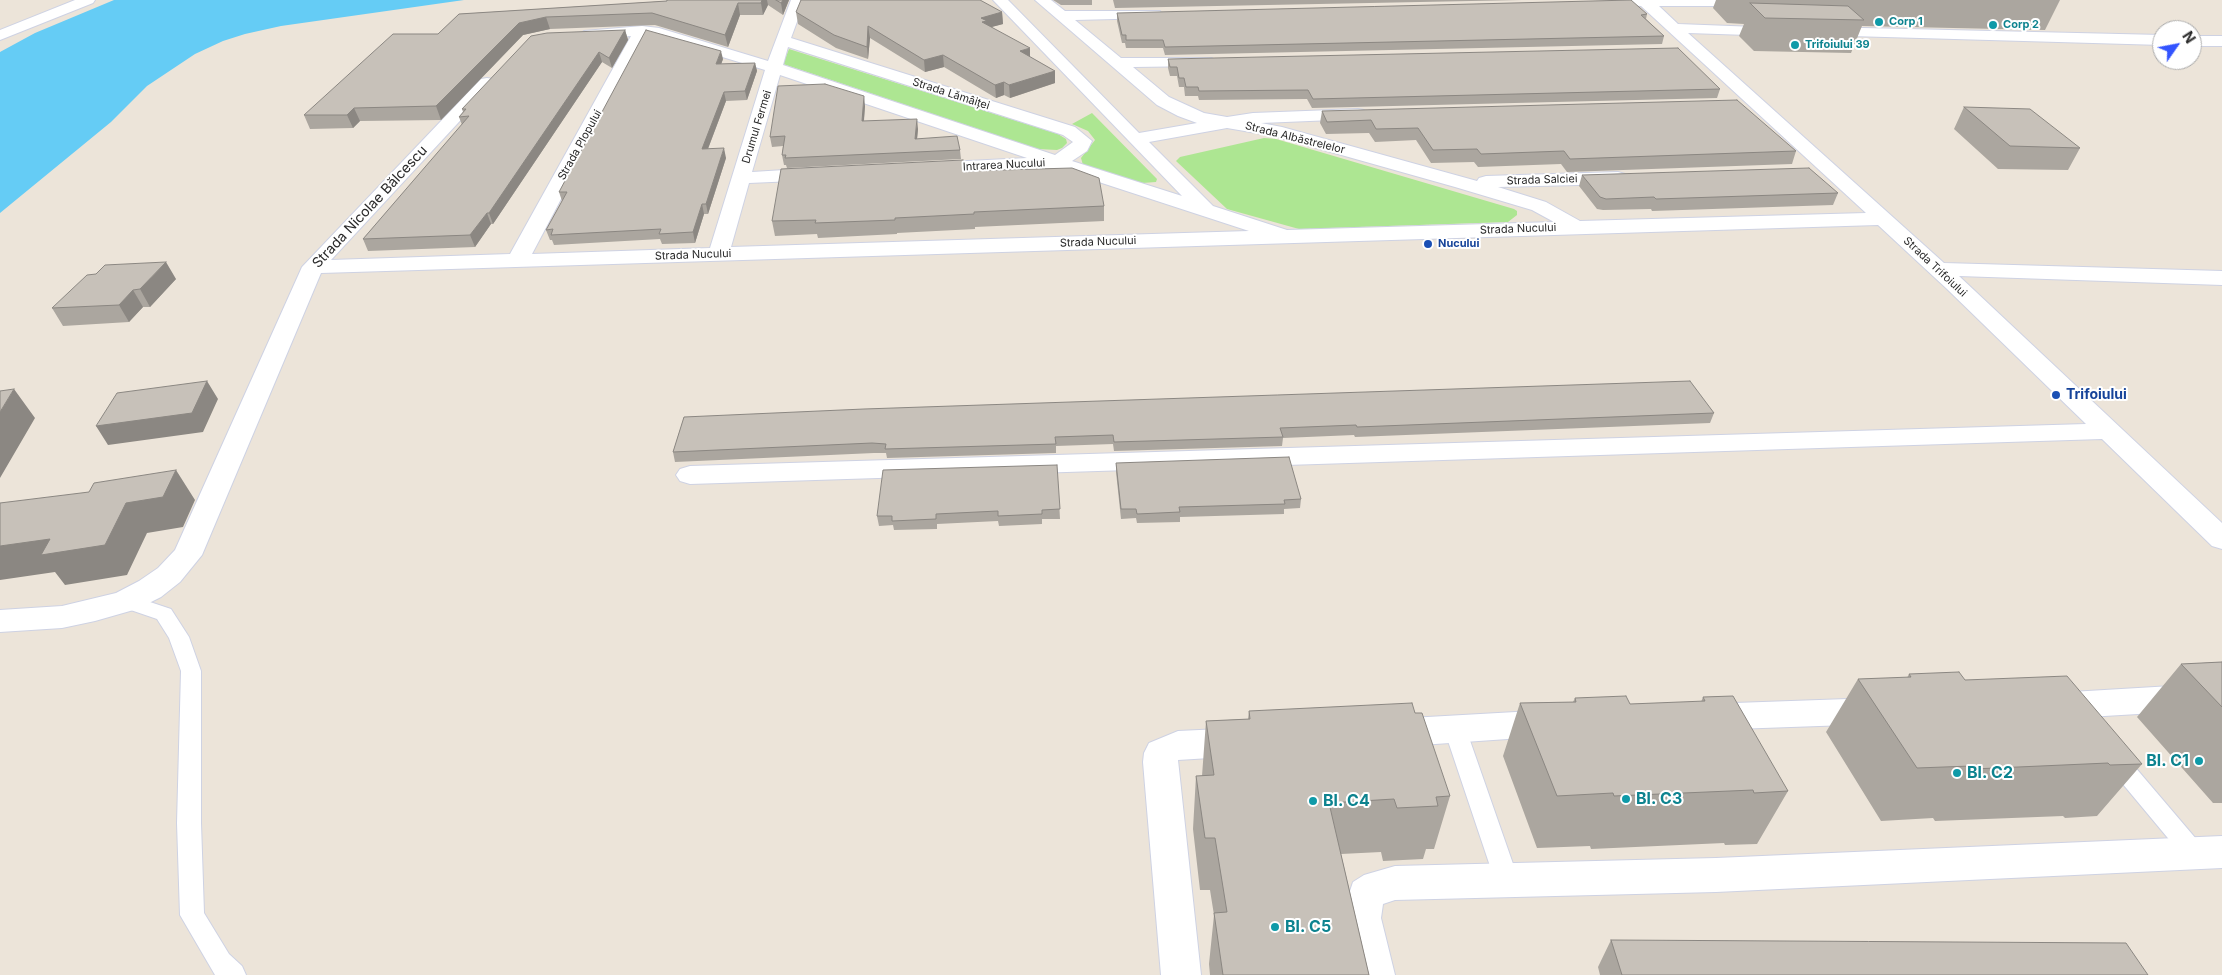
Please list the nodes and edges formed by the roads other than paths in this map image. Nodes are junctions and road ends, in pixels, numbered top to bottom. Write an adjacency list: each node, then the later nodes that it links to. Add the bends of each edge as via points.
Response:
1 (88, 0): 15 (street)
2 (798, 0): 17 (street, Drumul Fermei)
3 (1000, 0): 31 (street)
4 (1042, 0): 10 (street, Strada Albăstrelelor)
5 (1682, 0): 6 (street); 7 (street)
6 (1645, 1): 8 (street); 11 (street, Strada Trifoiului)
7 (1771, 2)
8 (1619, 3)
9 (1171, 14): 10 (street)
10 (1061, 16): 24 (street, Strada Albăstrelelor)
11 (1674, 28): 13 (street); 21 (street, Strada Trifoiului)
12 (642, 31): 16 (street); 26 (street, via 659,33); 45 (street, Strada Plopului)
13 (1790, 31)
14 (1810, 31): 18 (street)
15 (0, 35)
16 (569, 35)
17 (782, 40): 26 (street, Drumul Fermei); 32 (street, Strada Lămâiței, via 1081,137 1080,147)
18 (2152, 40)
19 (2202, 41): 20 (street)
20 (2222, 41)
21 (1697, 49): 22 (street); 28 (street, Strada Trifoiului)
22 (1671, 50)
23 (1226, 60): 24 (street)
24 (1117, 63): 30 (street, Strada Albăstrelelor, via 1170,104 1200,118)
25 (501, 68): 46 (street, Strada Nicolae Bălcescu)
26 (775, 68): 32 (street); 38 (street, Drumul Fermei)
27 (1729, 104): 28 (street)
28 (1757, 104): 34 (street, Strada Trifoiului)
29 (1370, 113): 30 (street, via 1271,116)
30 (1226, 122): 31 (street); 39 (street, Strada Albăstrelelor, via 1276,131)
31 (1135, 139): 40 (street)
32 (1056, 162): 33 (street, Intrarea Nucului); 40 (street)
33 (909, 170)
34 (1831, 171): 35 (street); 41 (street, Strada Trifoiului)
35 (1809, 172)
36 (830, 174): 38 (street)
37 (1633, 177): 39 (street, Strada Salciei)
38 (742, 178): 44 (street, Drumul Fermei)
39 (1462, 183): 42 (street, Strada Albăstrelelor, via 1539,206)
40 (1208, 211): 43 (street)
41 (1883, 219): 42 (street, Strada Nucului); 47 (street, Strada Trifoiului)
42 (1574, 227): 43 (street, Strada Nucului)
43 (1285, 236): 44 (street, Strada Nucului)
44 (718, 255): 45 (street, Strada Nucului)
45 (518, 260): 46 (street, Strada Nucului)
46 (312, 267): 52 (street, Strada Nicolae Bălcescu, via 187,555 156,584)
47 (1938, 269): 48 (street); 49 (street, Strada Trifoiului)
48 (2222, 278)
49 (2106, 431): 50 (street); 51 (street, Strada Trifoiului)
50 (690, 475)
51 (2222, 539)
52 (126, 600): 53 (street, Strada Nicolae Bălcescu, via 62,617); 65 (lane, via 164,614 179,637 191,671 189,823 192,915 220,962)
53 (0, 621)
54 (2222, 696): 59 (street)
55 (2020, 707): 59 (street)
56 (1910, 710): 57 (street)
57 (1680, 718)
58 (1581, 721): 60 (street)
59 (2086, 725): 63 (lane)
60 (1456, 729): 61 (street); 64 (lane)
61 (1366, 734)
62 (1267, 740): 66 (street, via 1178,745 1161,753)
63 (2209, 853): 64 (street)
64 (1508, 880): 67 (street, via 1395,883 1377,887 1367,894 1361,918)
65 (233, 975)
66 (1181, 975)
67 (1375, 975)

